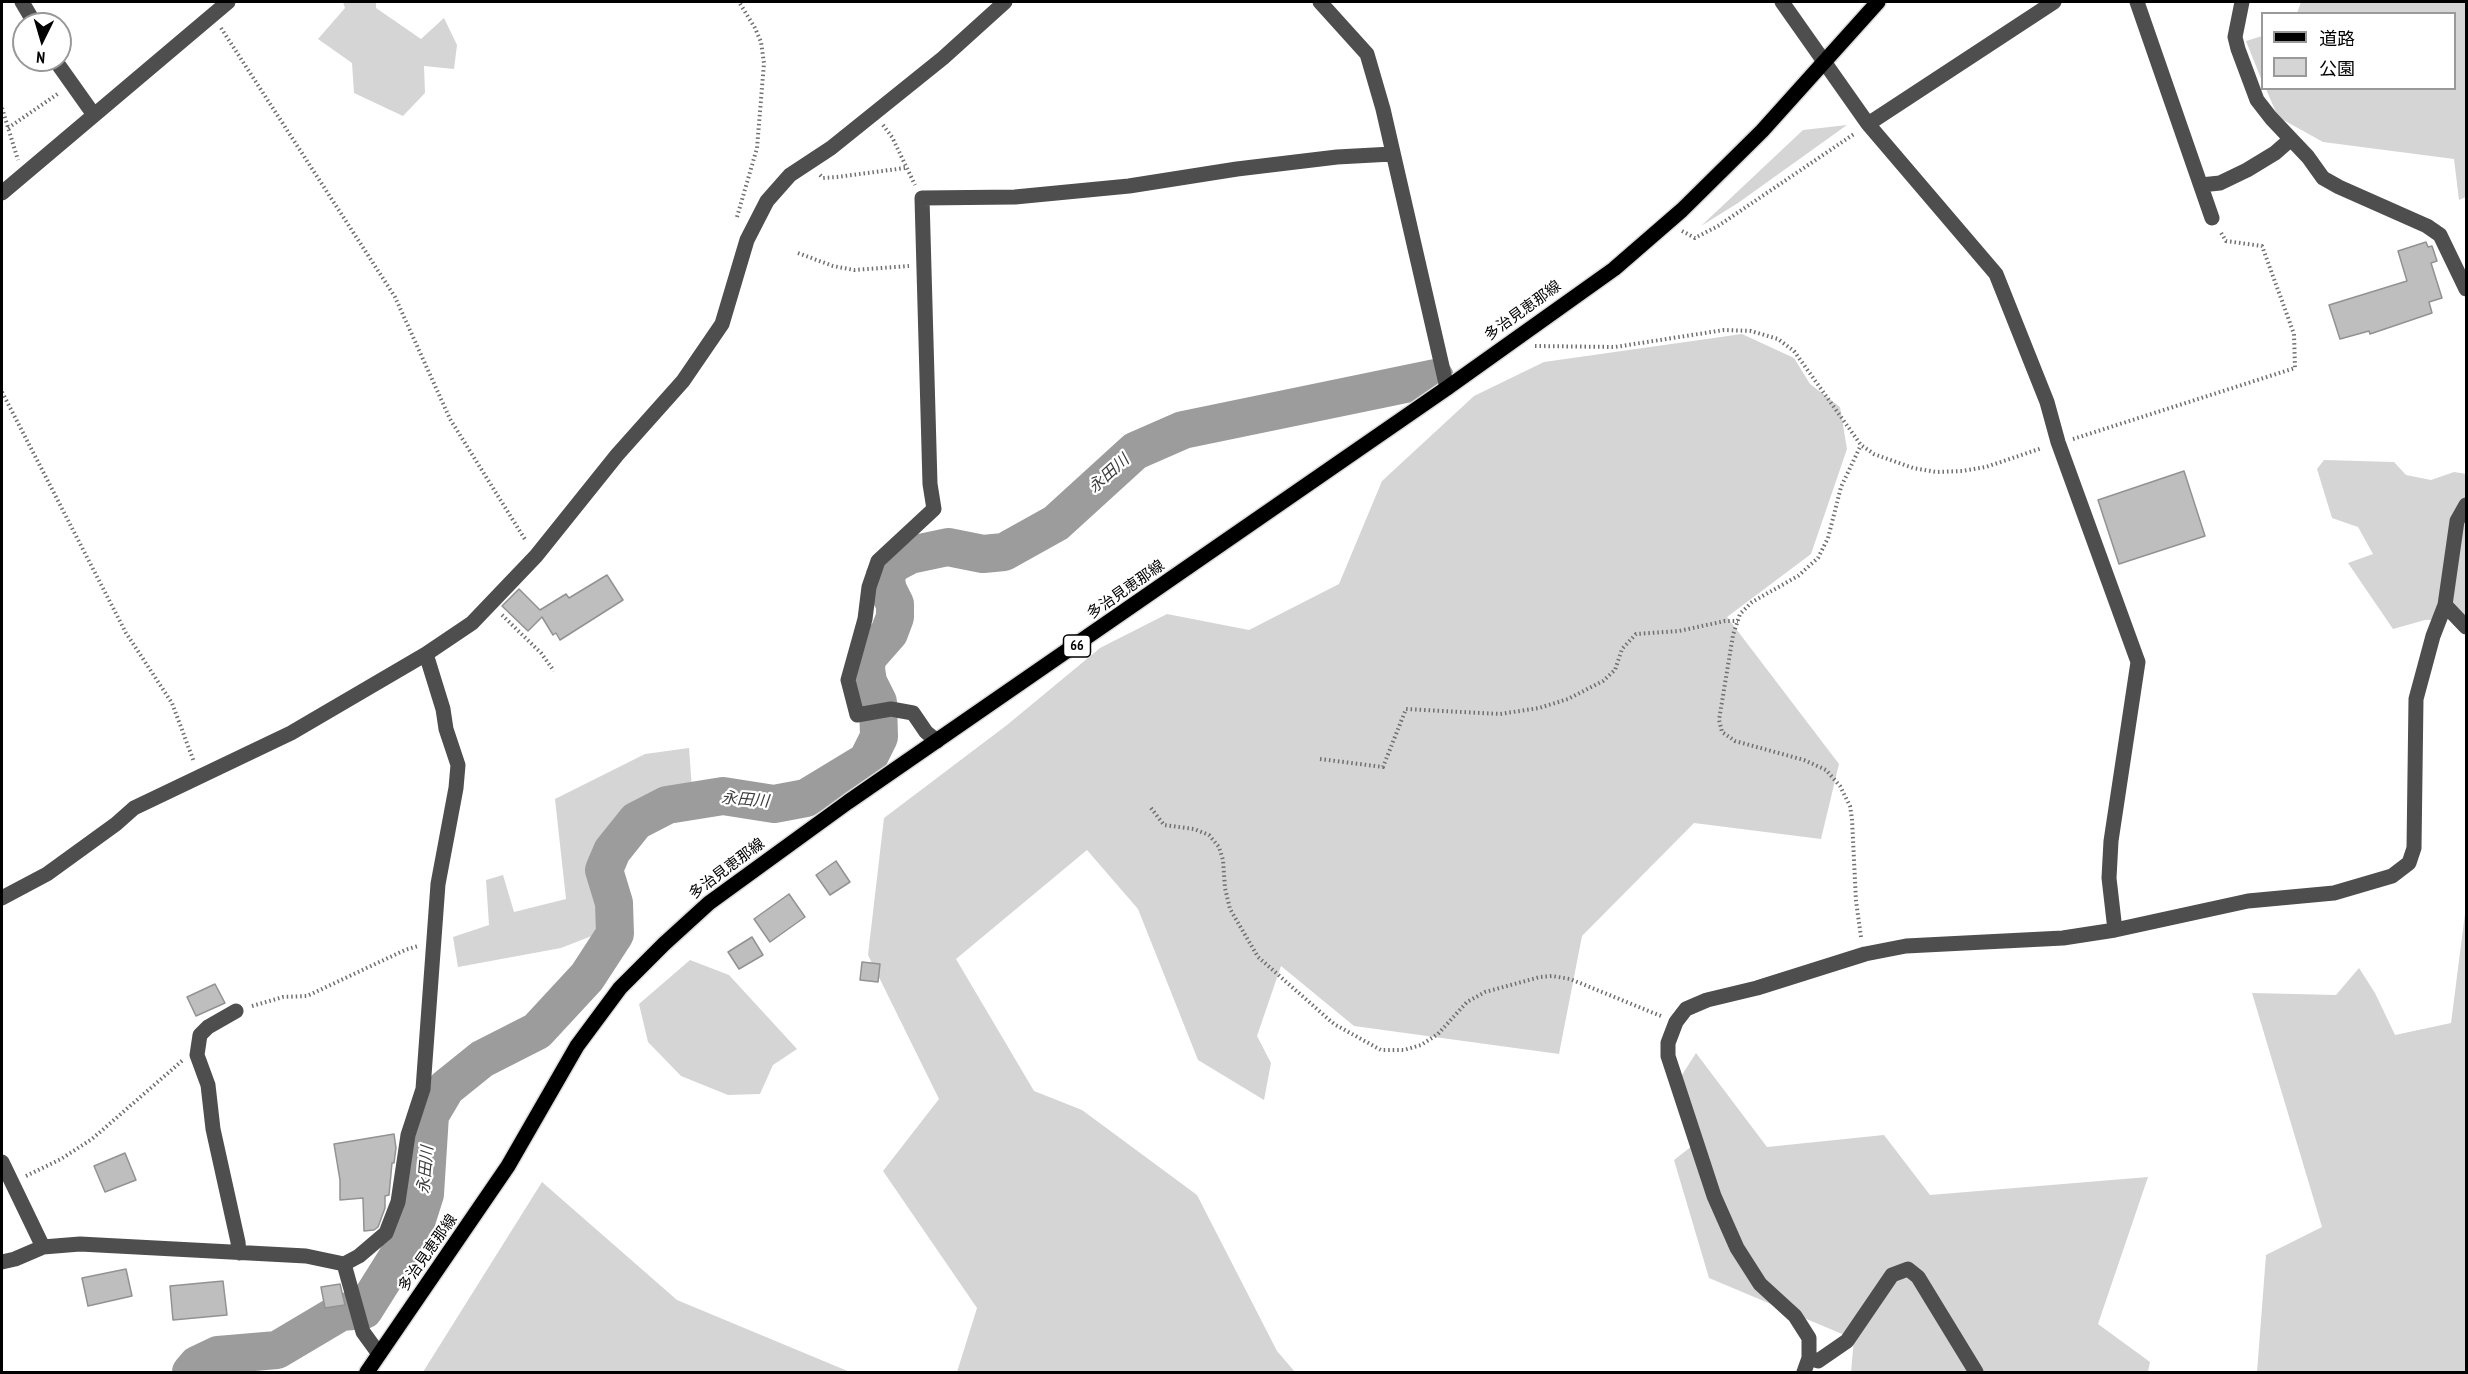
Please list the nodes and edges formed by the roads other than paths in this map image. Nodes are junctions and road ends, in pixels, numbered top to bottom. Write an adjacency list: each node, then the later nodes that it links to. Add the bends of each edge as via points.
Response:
1 (228, 2): 11 (street)
2 (1005, 2): 23 (street, via 943,58 790,176 766,201 747,240 722,324 689,372 536,556 472,623)
3 (1320, 2): 14 (street, via 1367,54)
4 (1782, 2): 9 (street)
5 (1878, 2): 9 (main road, 多治見恵那線 / 66)
6 (2054, 2): 12 (street)
7 (2137, 2): 15 (street)
8 (2242, 2): 13 (street, via 2235,37 2245,69 2257,100)
9 (1823, 61): 12 (street); 19 (main road, 多治見恵那線 / 66, via 1762,131 1668,224 1614,269)
10 (64, 72): 11 (street)
11 (94, 115): 16 (street)
12 (1868, 124): 26 (street, via 1996,274 2047,402 2138,662 2111,841 2109,878)
13 (2291, 139): 15 (street, via 2247,170 2220,183); 18 (street, via 2324,178 2440,235)
14 (1392, 154): 19 (street); 24 (street, via 1326,158 1038,195 922,198 930,484 934,509 878,561 848,680 856,715 891,709 914,713)
15 (2201, 185): 17 (street)
16 (2, 193)
17 (2212, 218)
18 (2466, 289)
19 (1448, 388): 24 (main road, 多治見恵那線 / 66)
20 (2466, 505): 21 (street, via 2457,521)
21 (2445, 605): 22 (street); 26 (street, via 2416,699 2414,848 2409,863 2392,876 2334,893 2248,900)
22 (2466, 627)
23 (426, 654): 25 (street, via 291,733 134,808 47,874); 32 (street, via 458,765 438,884 423,1089 408,1135 398,1202 386,1233)
24 (937, 741): 33 (main road, 多治見恵那線 / 66, via 709,903 620,988 577,1046 508,1166 458,1242)
25 (2, 898)
26 (2115, 930): 34 (street, via 2063,938 1906,946 1865,954 1707,1000 1686,1009 1676,1022 1668,1056 1724,1221 1760,1284 1795,1316 1809,1338)
27 (237, 1011): 30 (street, via 200,1035 197,1055 208,1085 213,1129)
28 (2, 1162): 29 (street)
29 (43, 1247): 30 (street, via 80,1244); 31 (street)
30 (239, 1252): 32 (street, via 306,1256)
31 (2, 1262)
32 (344, 1264): 33 (street, via 363,1332)
33 (379, 1354): 35 (main road, 多治見恵那線 / 66)
34 (1807, 1365): 36 (street, via 1847,1341 1893,1275 1908,1269 1918,1277)
35 (367, 1372)
36 (1976, 1372)

